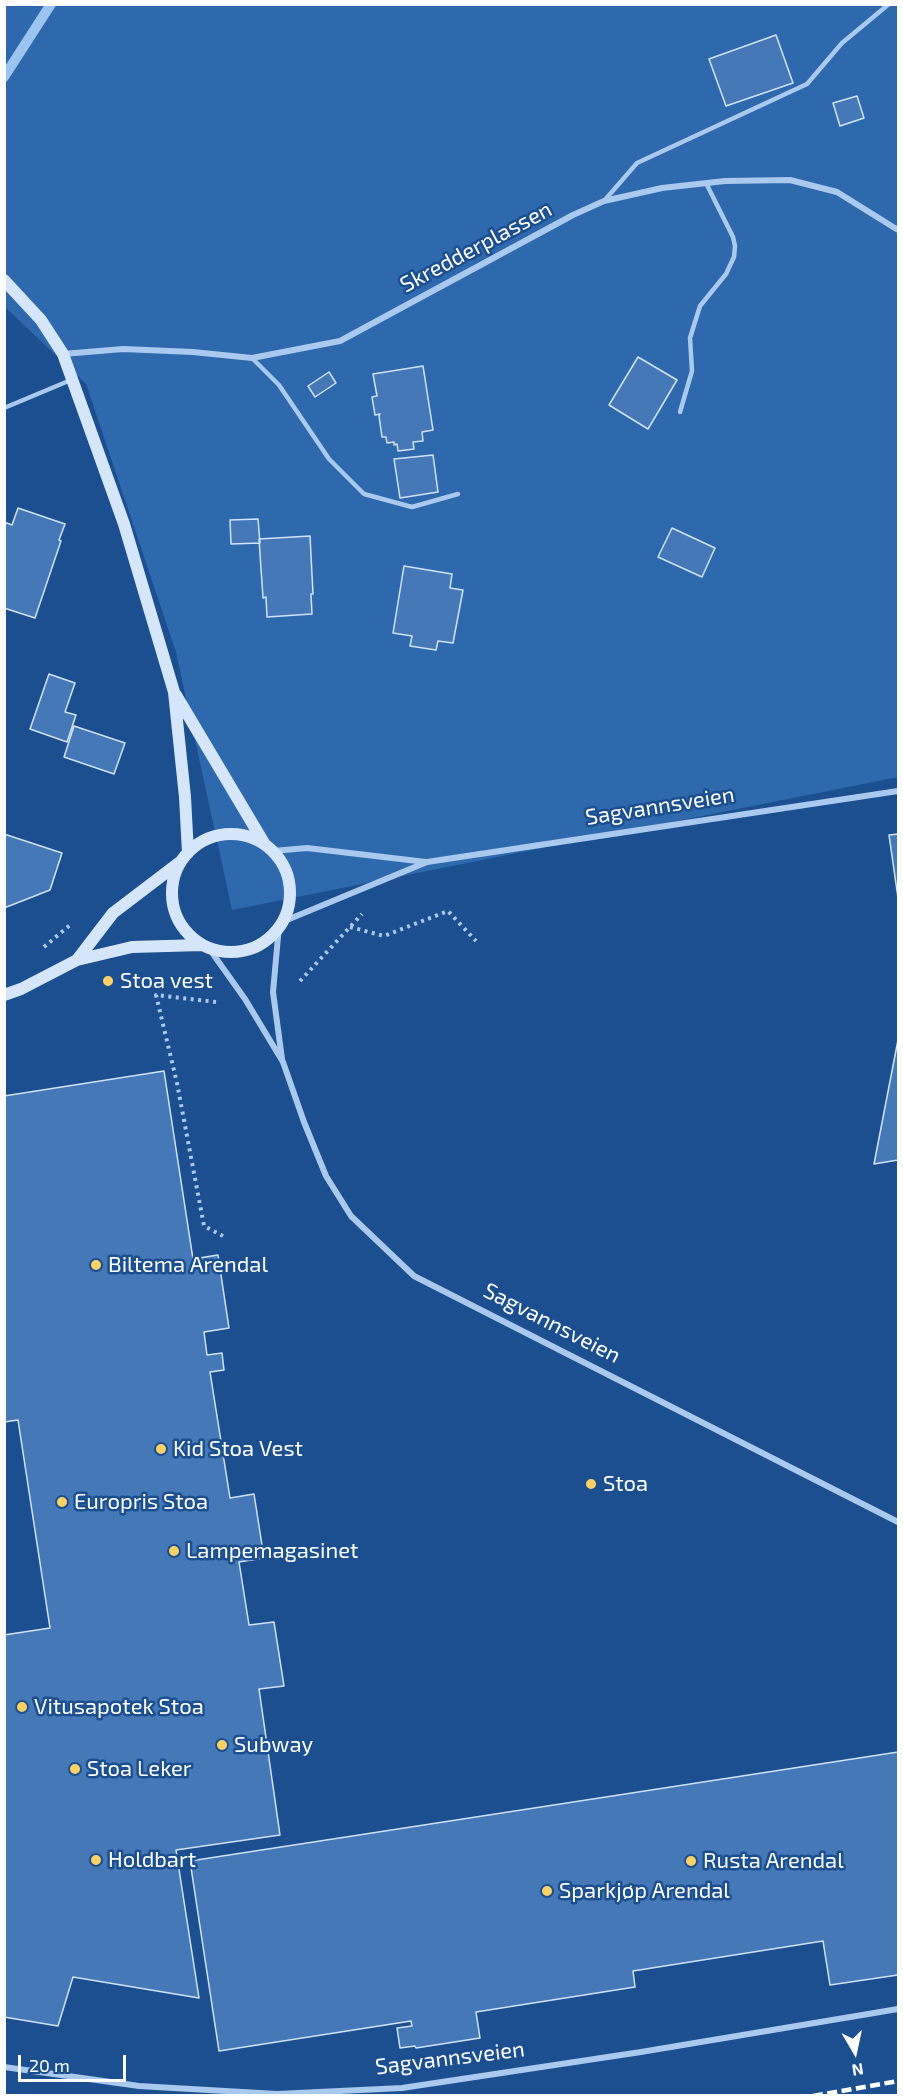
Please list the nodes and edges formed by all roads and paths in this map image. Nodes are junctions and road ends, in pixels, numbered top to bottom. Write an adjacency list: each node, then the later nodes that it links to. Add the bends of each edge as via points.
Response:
1 (889, 4): 3 (lane, via 842,43 807,84 638,163)
2 (706, 183): 3 (street, Skredderplassen); 4 (street, Skredderplassen, via 799,182 837,192); 10 (lane, via 733,237 734,257 726,274 700,306 690,338 692,371)
3 (604, 201): 7 (street, Skredderplassen, via 340,341)
4 (898, 230)
5 (7, 284): 6 (street, via 41,320)
6 (63, 354): 7 (street, Skredderplassen, via 123,349); 8 (street)
7 (252, 358): 11 (lane, via 279,385 328,459 364,494 412,507)
8 (73, 379): 9 (lane); 12 (street, via 124,524)
9 (4, 408)
10 (680, 412)
11 (458, 494)
12 (174, 692): 14 (street); 15 (street, via 185,797)
13 (898, 791): 16 (street, Sagvannsveien)
14 (268, 847): 15 (street, via 232,834 201,842); 16 (street, Sagvannsveien); 19 (street, via 284,867 290,885 289,904)
15 (184, 857): 22 (street, via 173,879 172,898 187,933); 24 (street, via 113,913)
16 (427, 862): 19 (street, Sagvannsveien)
17 (366, 909): 20 (path)
18 (77, 919): 23 (path)
19 (281, 924): 22 (street, via 265,941 247,950 227,952); 28 (street, Sagvannsveien, via 273,992)
20 (350, 927): 21 (path, via 384,936 447,911); 25 (path)
21 (476, 941)
22 (205, 946): 24 (street, via 132,947); 28 (street, Sagvannsveien, via 245,999)
23 (42, 948)
24 (77, 960): 26 (street)
25 (300, 981)
26 (4, 995)
27 (216, 1002): 29 (path, via 156,995 204,1226)
28 (283, 1062): 30 (street, Sagvannsveien, via 326,1176 351,1216 414,1276)
29 (223, 1236)
30 (898, 1522)
31 (898, 2009): 32 (street, Sagvannsveien, via 402,2088 277,2094 139,2086)
32 (4, 2067)

